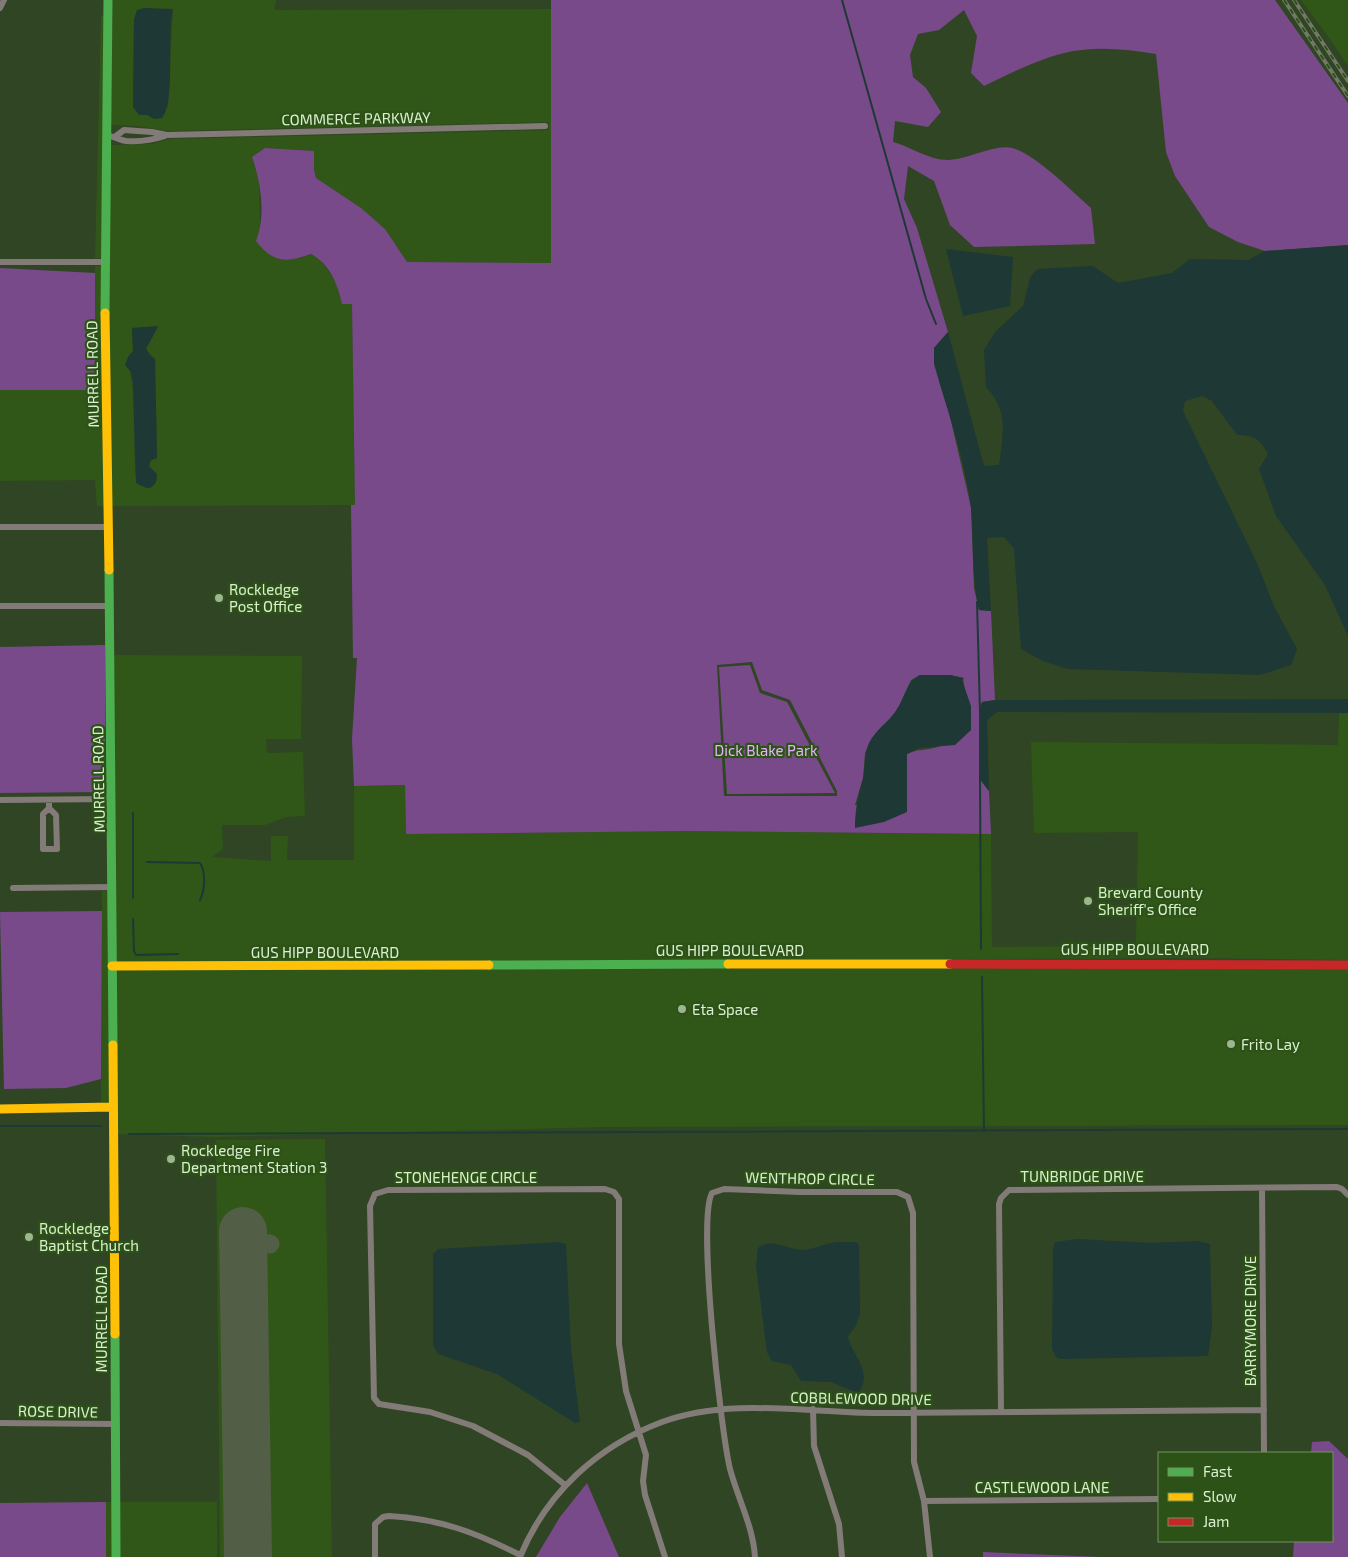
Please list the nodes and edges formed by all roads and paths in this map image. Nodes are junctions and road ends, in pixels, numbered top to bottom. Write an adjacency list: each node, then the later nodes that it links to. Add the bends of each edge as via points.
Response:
1 (4, 0): 3 (street)
2 (108, 0): 6 (street, MURRELL ROAD)
3 (0, 8)
4 (545, 126): 5 (street, COMMERCE PARKWAY)
5 (167, 135): 6 (street, COMMERCE PARKWAY, via 150,140 124,141); 6 (street, COMMERCE PARKWAY, via 124,130)
6 (112, 136): 8 (street, MURRELL ROAD)
7 (0, 262): 8 (street)
8 (104, 262): 10 (street, MURRELL ROAD)
9 (0, 526): 10 (street)
10 (108, 526): 12 (street, MURRELL ROAD)
11 (0, 606): 12 (street)
12 (108, 606): 13 (street, MURRELL ROAD)
13 (112, 799): 15 (street); 17 (street, MURRELL ROAD)
14 (0, 800): 15 (street)
15 (49, 800): 16 (street)
16 (50, 808): 16 (street, via 43,814 43,849 57,849 56,815)
17 (113, 887): 18 (street); 20 (street, MURRELL ROAD)
18 (13, 888)
19 (1348, 965): 20 (street, GUS HIPP BOULEVARD, via 1199,962)
20 (112, 966): 21 (street, MURRELL ROAD)
21 (113, 1107): 22 (street); 31 (street, MURRELL ROAD)
22 (0, 1108)
23 (1262, 1188): 24 (street, TUNBRIDGE DRIVE, via 1337,1188); 27 (street, BARRYMORE DRIVE); 28 (street, TUNBRIDGE DRIVE, via 1014,1188 1004,1194 999,1204)
24 (1348, 1195)
25 (813, 1409): 26 (street, COBBLEWOOD DRIVE); 29 (street, COBBLEWOOD DRIVE); 42 (street, via 814,1446 839,1524)
26 (722, 1410): 29 (street, WENTHROP CIRCLE, via 708,1277 707,1206 712,1193 724,1189 897,1192 908,1198 913,1213); 32 (street, COBBLEWOOD DRIVE, via 687,1415); 41 (street, via 731,1470 752,1536)
27 (1264, 1410): 28 (street, COBBLEWOOD DRIVE); 33 (street, BARRYMORE DRIVE)
28 (1001, 1411): 29 (street, COBBLEWOOD DRIVE)
29 (913, 1412): 36 (street, via 914,1462)
30 (0, 1423): 31 (street, ROSE DRIVE)
31 (116, 1424): 38 (street, MURRELL ROAD)
32 (639, 1432): 34 (street, COBBLEWOOD DRIVE, via 611,1447); 34 (street, STONEHENGE CIRCLE, via 626,1391 619,1344 620,1206 614,1192 605,1189 388,1190 375,1194 370,1206 374,1398 378,1404 430,1412 473,1426 528,1455); 40 (street, via 646,1455 645,1495)
33 (1264, 1452)
34 (565, 1486): 37 (street, COBBLEWOOD DRIVE, via 532,1531)
35 (1158, 1499): 36 (street, CASTLEWOOD LANE)
36 (924, 1501): 43 (street)
37 (520, 1556): 39 (street, via 483,1536 452,1525 383,1516 375,1524)
38 (116, 1557)
39 (374, 1557)
40 (665, 1557)
41 (755, 1557)
42 (842, 1557)
43 (930, 1557)

